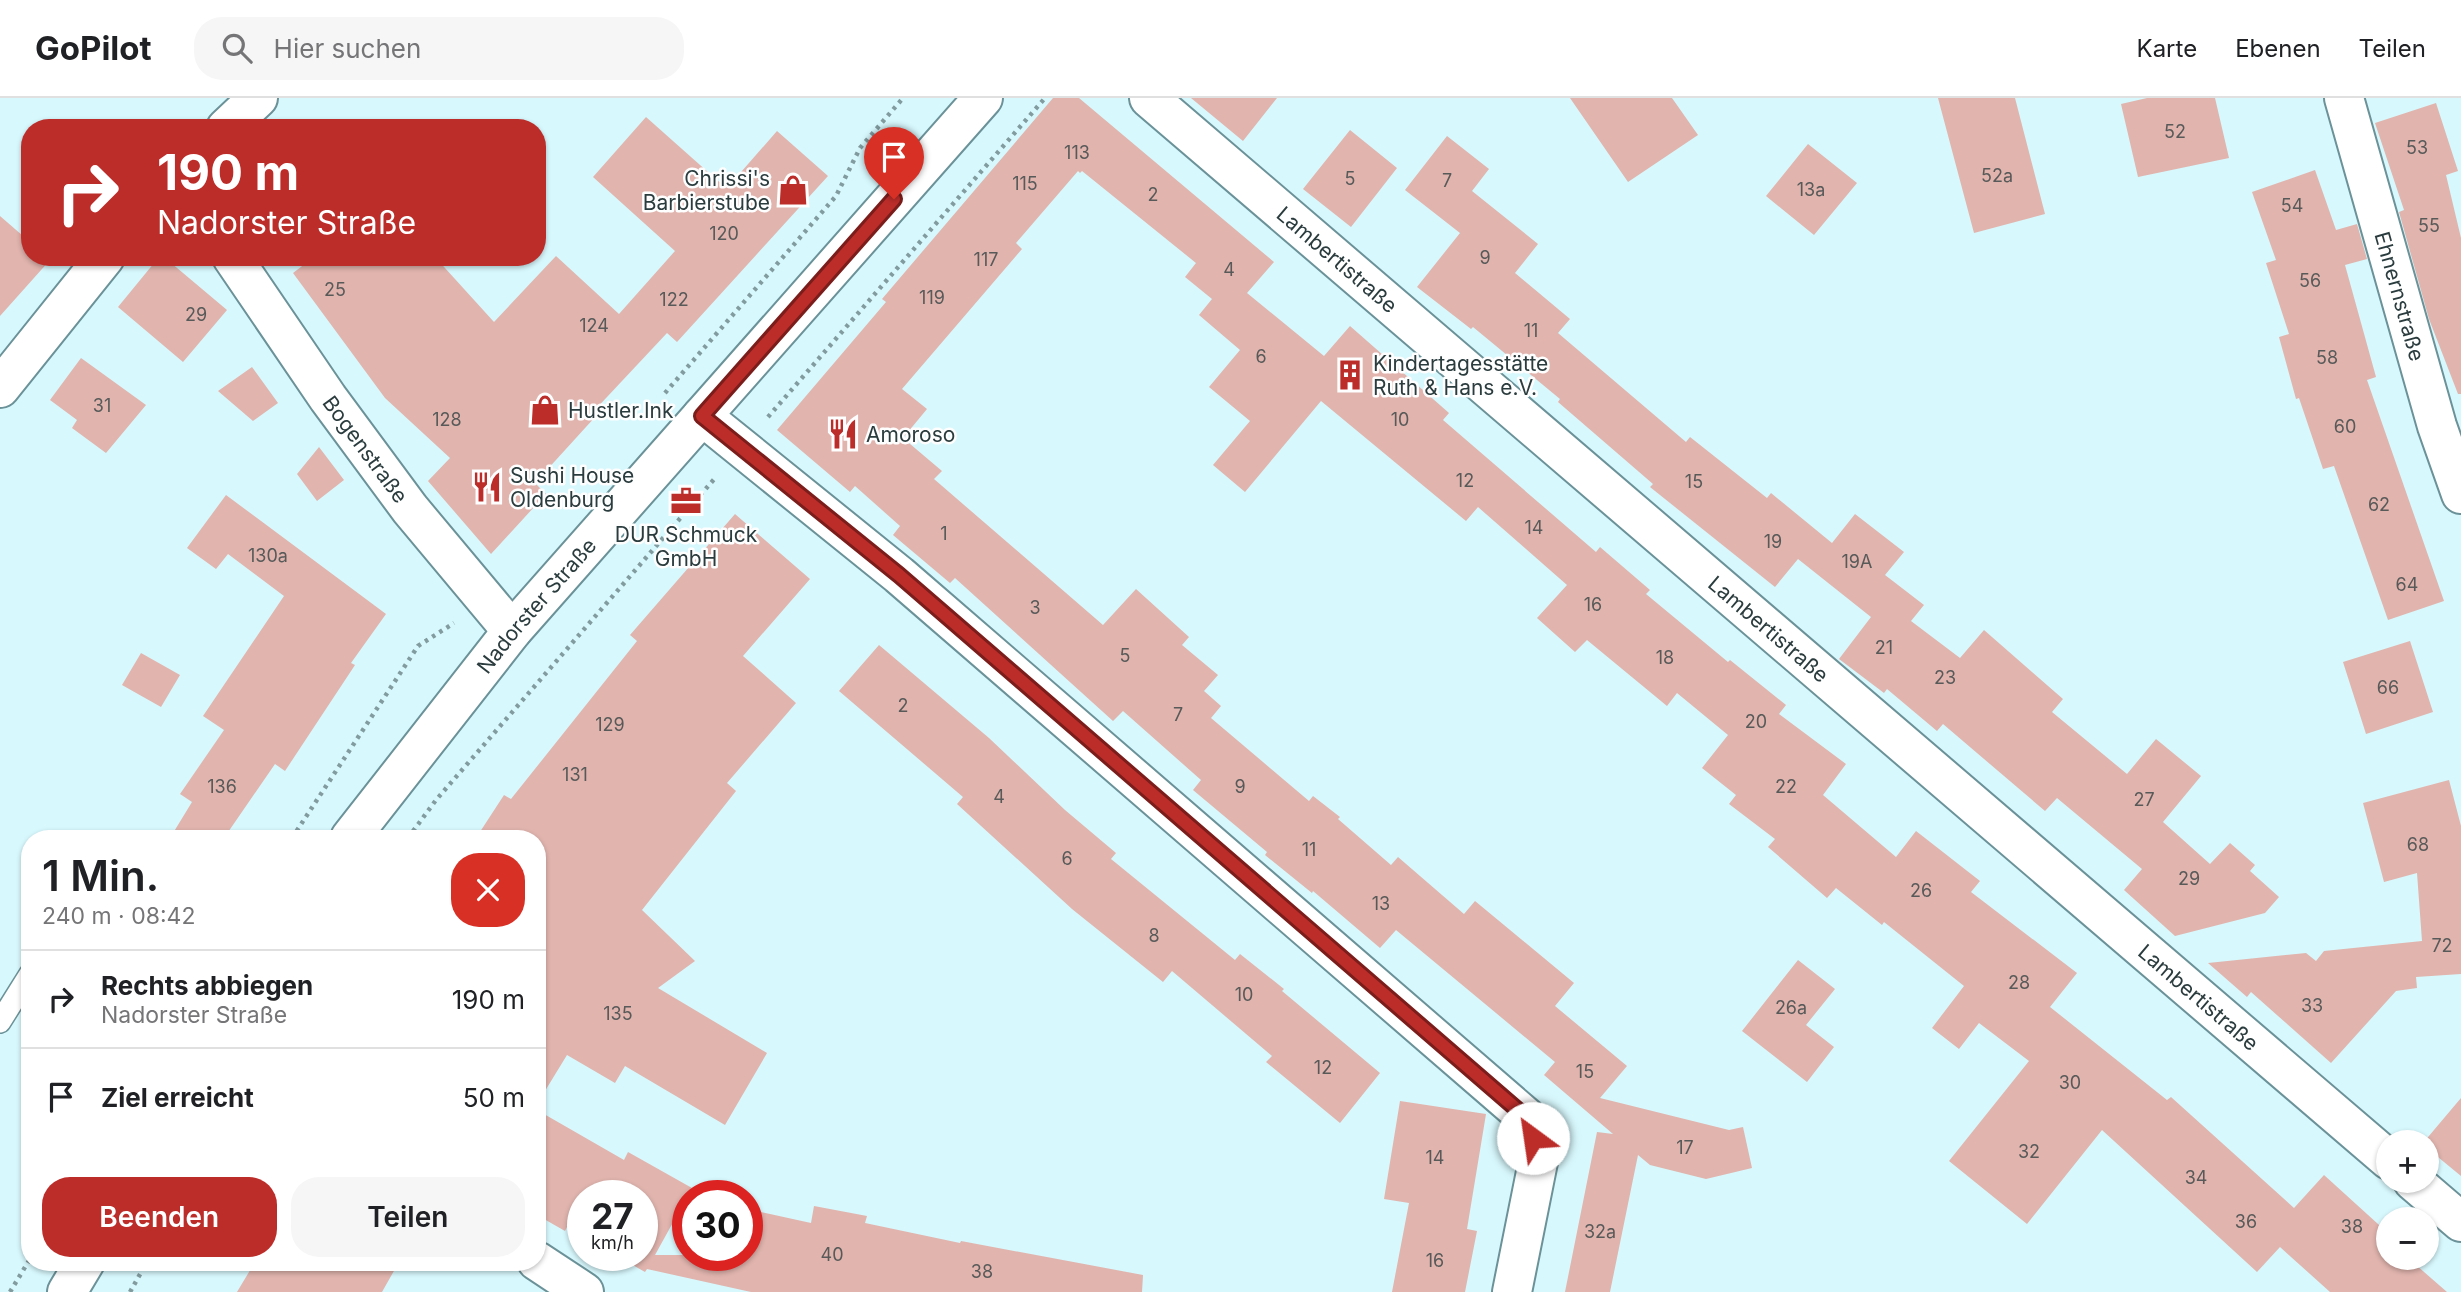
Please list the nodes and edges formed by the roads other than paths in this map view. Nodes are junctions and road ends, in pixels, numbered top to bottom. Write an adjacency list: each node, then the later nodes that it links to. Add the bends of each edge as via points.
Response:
1 (258, 98): 5 (street)
2 (984, 98): 9 (street, Nadorster Straße)
3 (1149, 98): 15 (street, Lambertistraße)
4 (2344, 98): 10 (street, Ehnernstraße, via 2437,426)
5 (236, 119)
6 (98, 266): 8 (street)
7 (238, 266): 11 (street, Bogenstraße, via 402,498)
8 (0, 388)
9 (702, 416): 11 (street, Nadorster Straße); 22 (street, via 899,575 1527,1118 1539,1157)
10 (2461, 494)
11 (512, 631): 12 (street, Nadorster Straße)
12 (356, 830)
13 (21, 988): 14 (lane)
14 (0, 1022)
15 (2376, 1149)
16 (2427, 1193): 17 (street)
17 (2461, 1222)
18 (546, 1267): 21 (street)
19 (80, 1271): 20 (street)
20 (67, 1292)
21 (584, 1292)
22 (1512, 1292)

